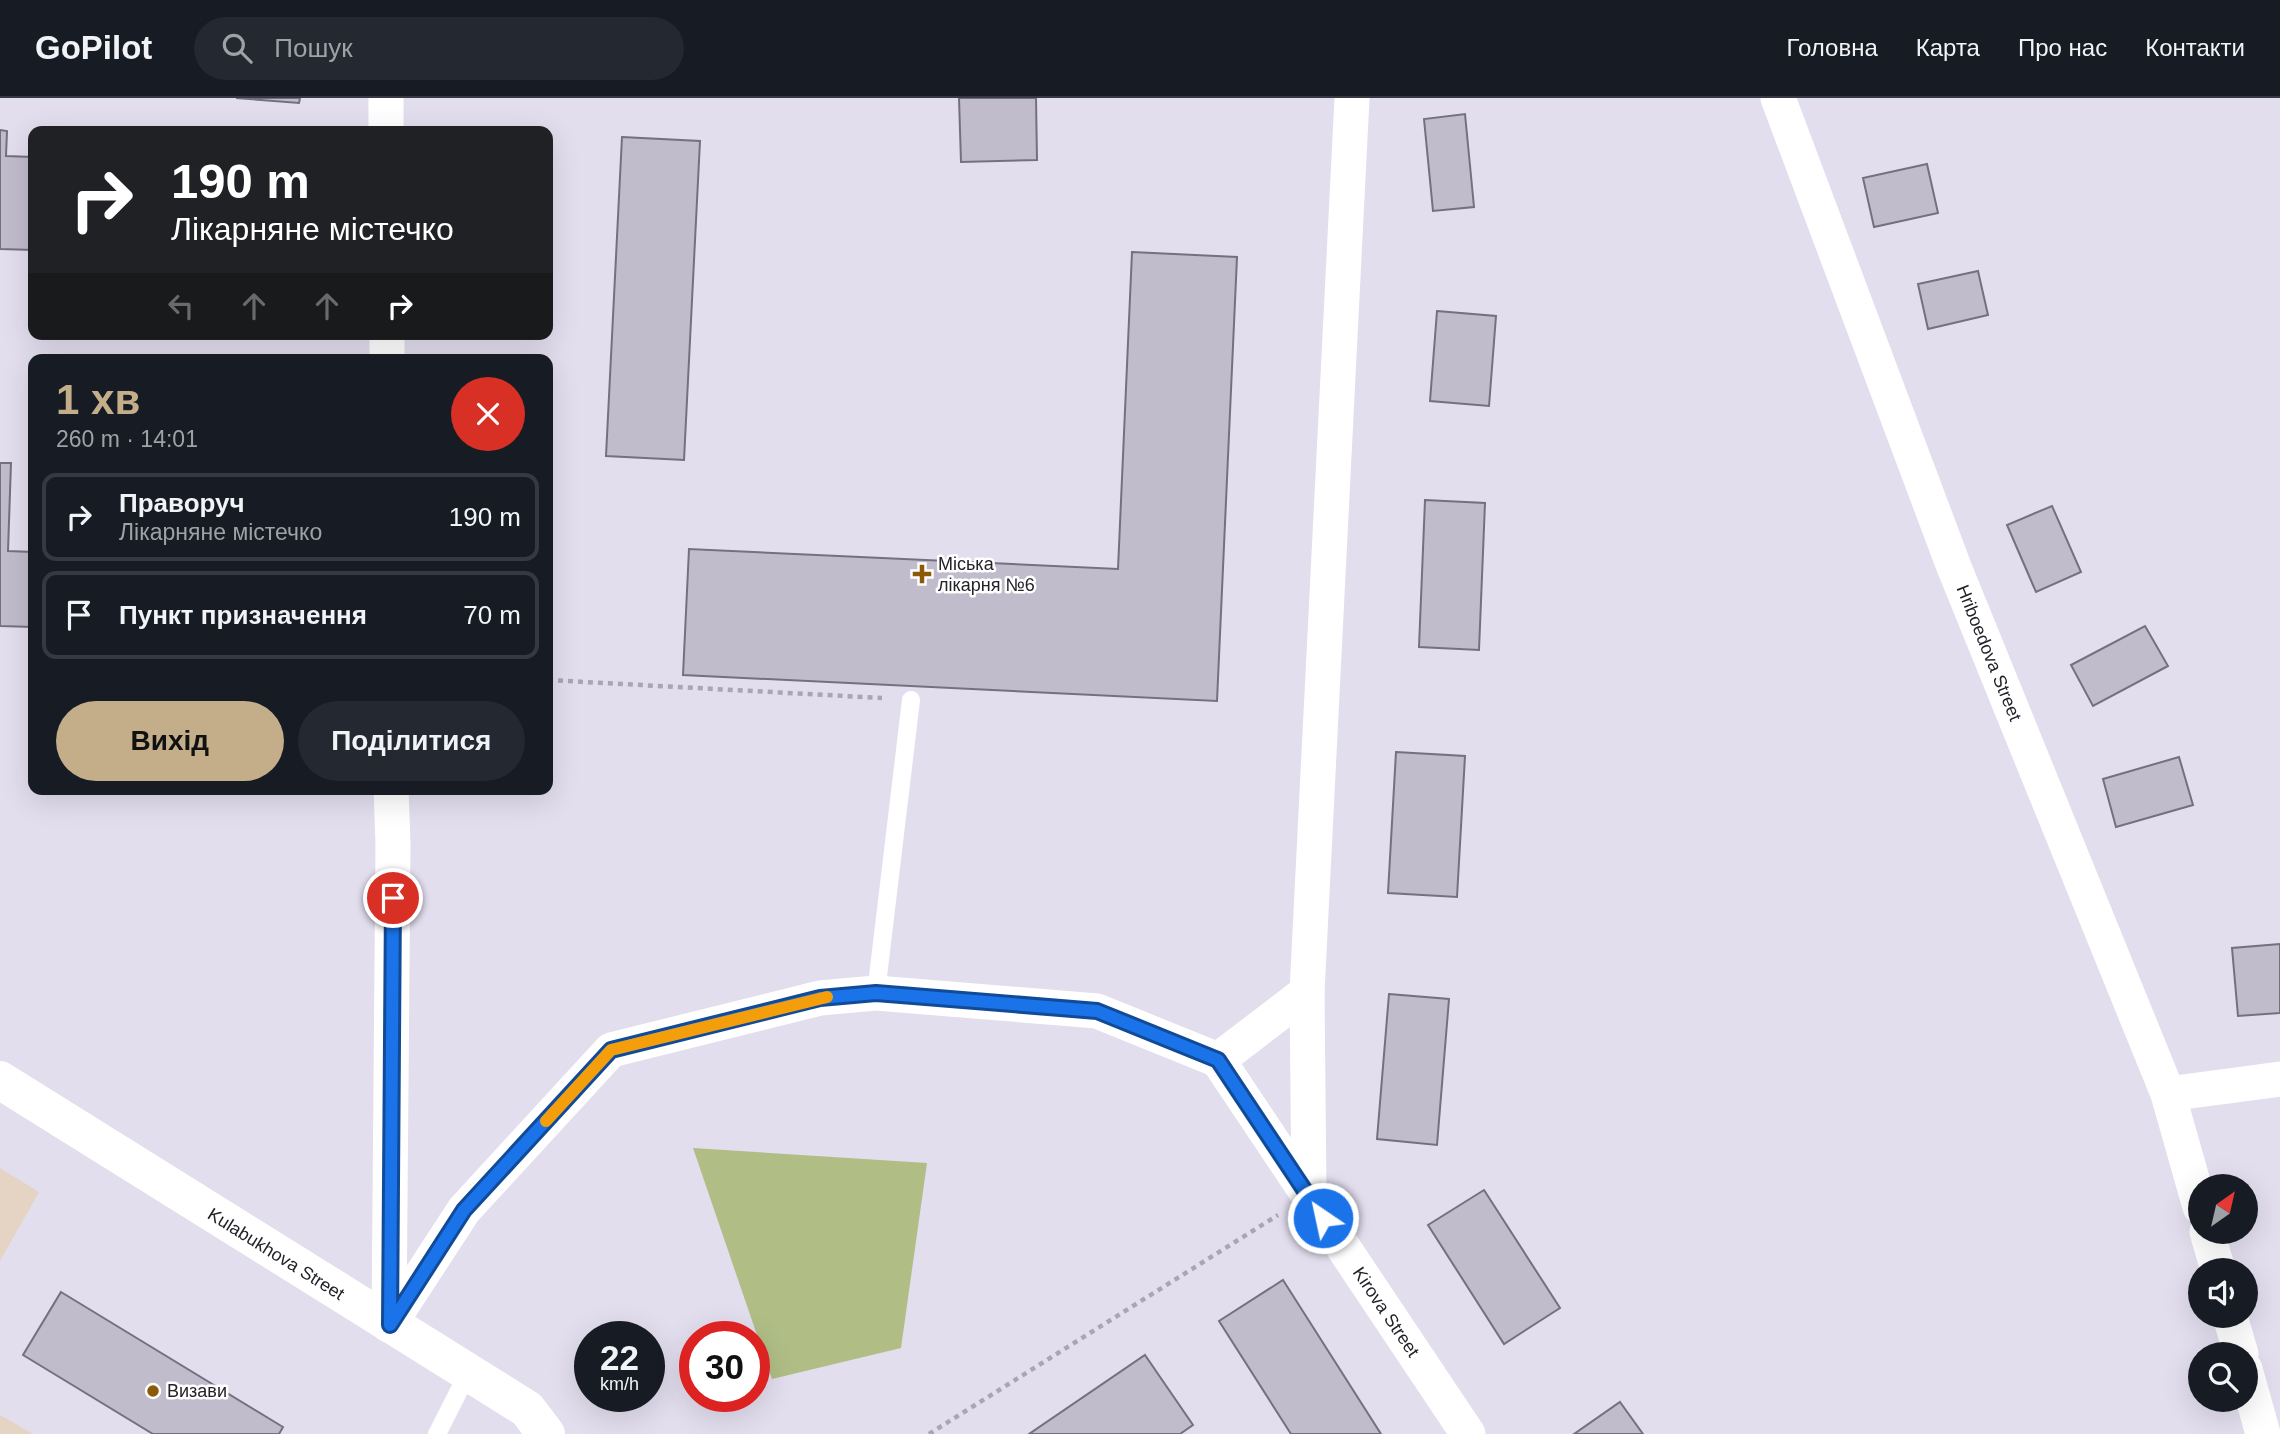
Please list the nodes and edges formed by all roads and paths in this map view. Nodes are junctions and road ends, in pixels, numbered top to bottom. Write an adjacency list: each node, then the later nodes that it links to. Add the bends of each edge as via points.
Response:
1 (386, 98): 4 (street)
2 (1352, 98): 8 (street)
3 (1778, 98): 13 (street, Hriboedova Street, via 1954,567)
4 (386, 126)
5 (553, 680): 6 (path)
6 (911, 700): 9 (lane)
7 (391, 795): 16 (street)
8 (1307, 992): 10 (street); 15 (street)
9 (876, 993): 10 (street, via 1097,1011); 16 (street, via 820,998 611,1050 464,1210)
10 (1218, 1060): 15 (street, Kirova Street)
11 (2280, 1079): 13 (street)
12 (0, 1080): 16 (street, Kulabukhova Street)
13 (2168, 1094): 14 (street, Hriboedova Street)
14 (2191, 1174)
15 (1309, 1196): 21 (path); 22 (street, Kirova Street)
16 (390, 1325): 17 (street, Kulabukhova Street)
17 (468, 1373): 19 (lane); 20 (street, Kulabukhova Street, via 527,1409)
18 (2257, 1412): 23 (street)
19 (437, 1434)
20 (546, 1434)
21 (929, 1434)
22 (1468, 1434)
23 (2263, 1434)

